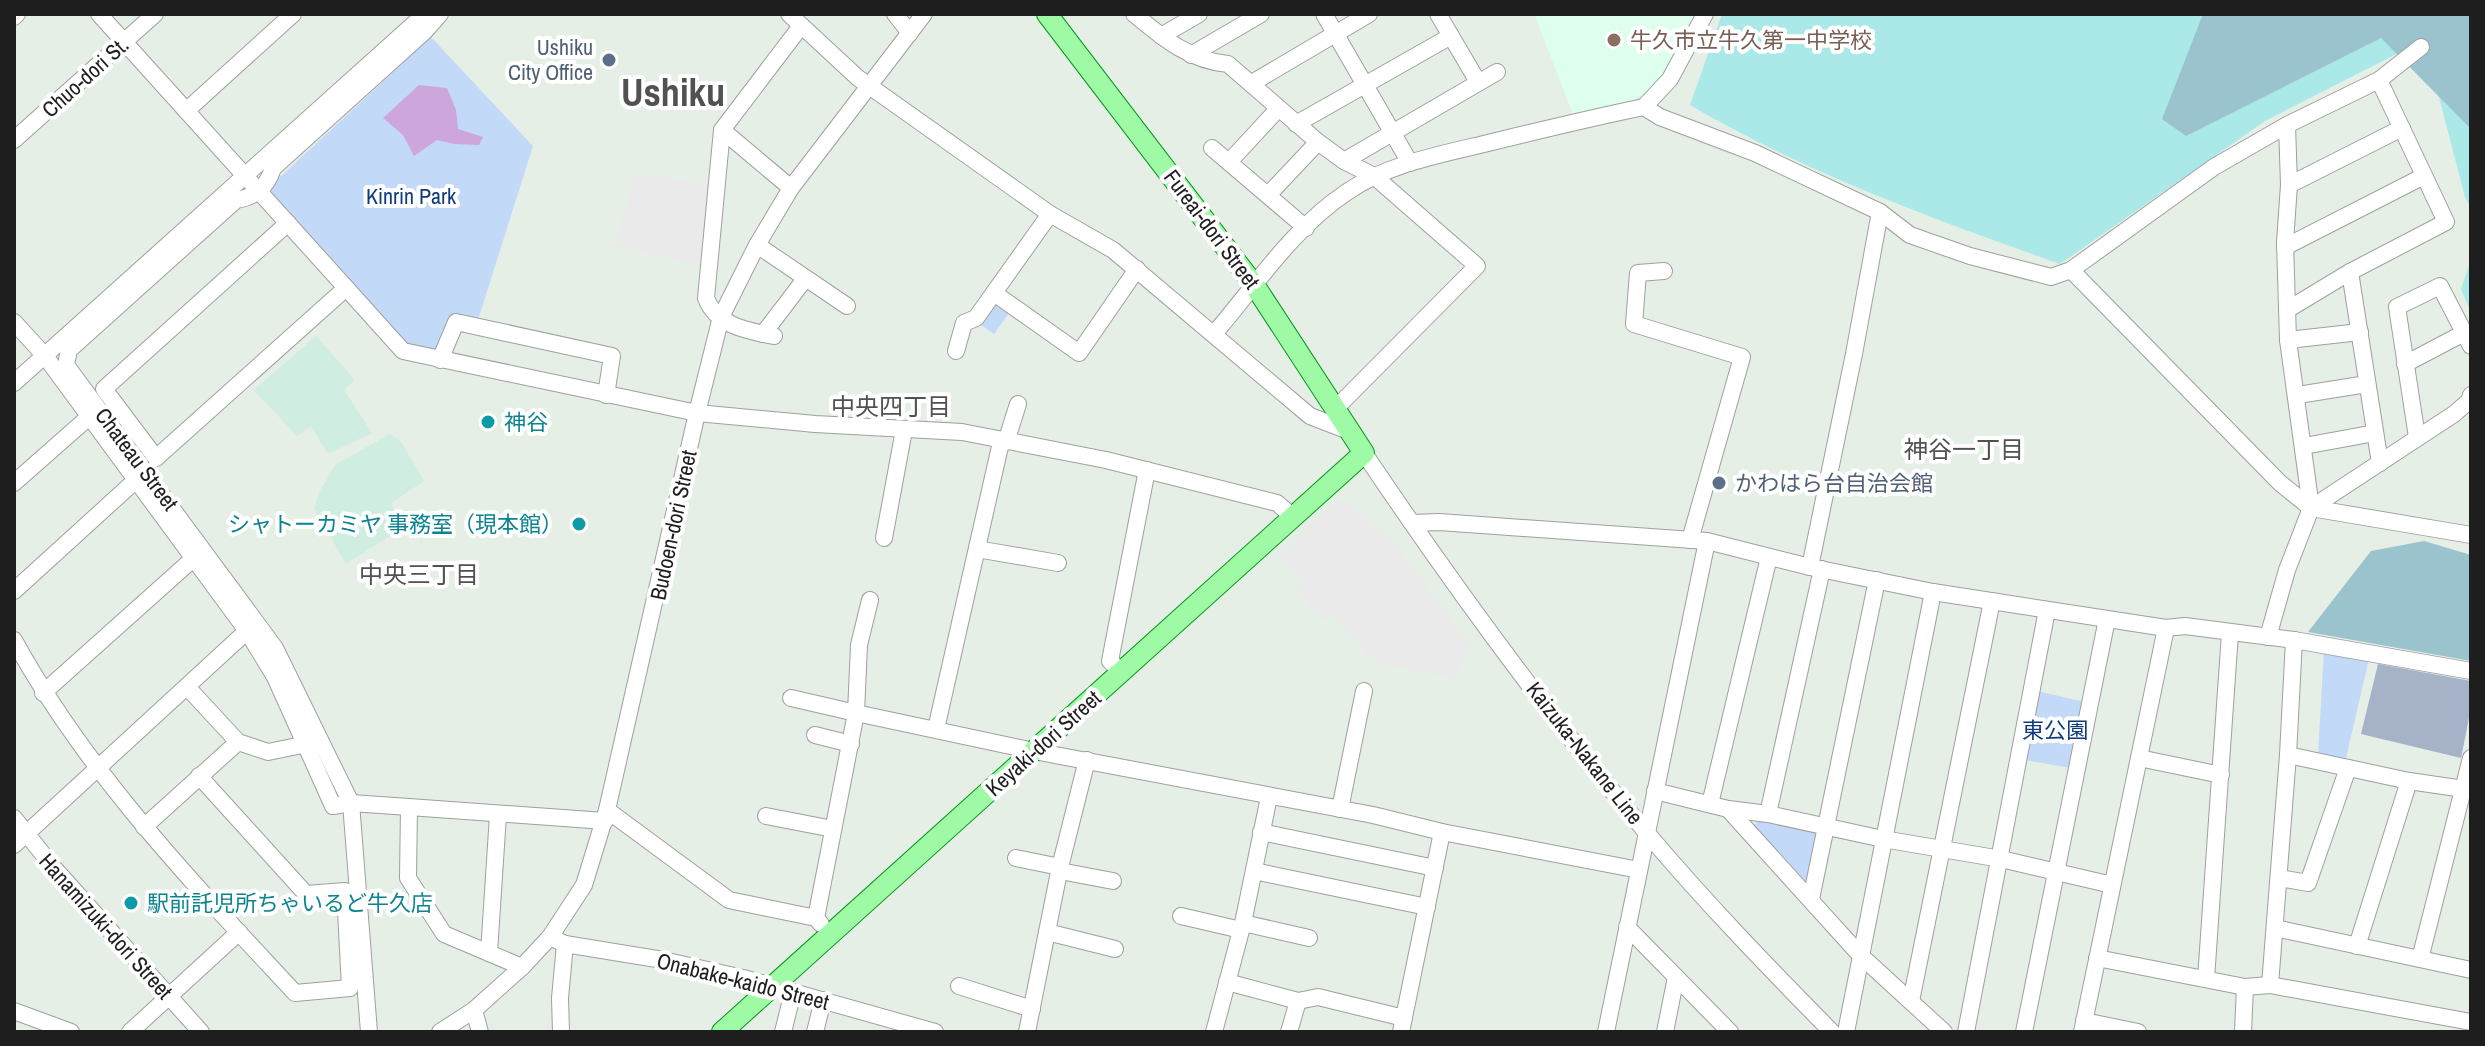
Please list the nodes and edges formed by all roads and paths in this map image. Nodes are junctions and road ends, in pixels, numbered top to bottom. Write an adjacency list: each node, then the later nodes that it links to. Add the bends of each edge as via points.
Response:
1 (99, 14): 21 (street)
2 (155, 14): 21 (street, Chuo-dori St.)
3 (293, 14): 32 (street)
4 (440, 14): 49 (street, Chateau Street, via 273,168)
5 (895, 14): 17 (street)
6 (924, 14): 17 (street, Budoen-dori Street)
7 (1047, 14): 62 (main road, Fureai-dori Street)
8 (1134, 14): 19 (street)
9 (1199, 14): 19 (street)
10 (1261, 14): 23 (street)
11 (1324, 14): 18 (street)
12 (1369, 14): 18 (street)
13 (1438, 14): 20 (street)
14 (1705, 14): 30 (street, via 1670,79)
15 (417, 17): 46 (street)
16 (795, 20): 29 (street); 36 (street)
17 (910, 33): 29 (street, Budoen-dori Street)
18 (1336, 33): 27 (street); 28 (street)
19 (1161, 36): 23 (street)
20 (1451, 36): 26 (street); 28 (street)
21 (124, 42): 32 (street); 38 (street, Chuo-dori St.)
22 (2421, 47): 25 (street)
23 (1191, 55): 27 (street, via 1228,64)
24 (1497, 72): 26 (street)
25 (2379, 80): 34 (street); 35 (street)
26 (1478, 82): 37 (street)
27 (1252, 83): 31 (street)
28 (1366, 85): 33 (street); 37 (street)
29 (869, 87): 48 (street, Budoen-dori Street); 52 (street)
30 (1644, 107): 43 (street); 51 (street)
31 (1278, 109): 33 (street); 42 (street)
32 (186, 111): 46 (street)
33 (1296, 124): 39 (street)
34 (2287, 125): 47 (street); 58 (street, via 2214,167)
35 (2402, 128): 45 (street); 47 (street)
36 (722, 130): 48 (street); 67 (street, via 706,298)
37 (1394, 134): 41 (street); 43 (street)
38 (14, 140)
39 (1318, 142): 41 (street); 50 (street)
40 (1212, 148): 42 (street)
41 (1344, 161): 44 (street)
42 (1229, 162): 50 (street)
43 (1410, 163): 44 (street)
44 (1374, 176): 54 (street, via 1346,192); 83 (street, via 1477,266)
45 (2424, 176): 56 (street); 60 (street, via 2446,222)
46 (244, 177): 49 (street); 74 (street)
47 (2289, 185): 56 (street)
48 (791, 188): 55 (street, Budoen-dori Street)
49 (259, 192): 53 (street); 146 (street, Chateau Street, via 236,200 169,260 69,350 66,365 275,648)
50 (1268, 195): 54 (street)
51 (1880, 212): 58 (street, via 1910,235 1970,256 2051,277); 107 (street)
52 (1050, 214): 57 (street); 64 (street)
53 (288, 223): 63 (street); 63 (street, via 104,389 156,458)
54 (1306, 228): 62 (street)
55 (757, 245): 61 (street); 67 (street, Budoen-dori Street)
56 (2285, 247): 66 (street)
57 (1137, 269): 64 (street, via 1079,353); 70 (street)
58 (2071, 270): 97 (street, via 2280,483)
59 (1664, 271): 102 (street, via 1638,273 1634,324 1742,357)
60 (2350, 272): 66 (street); 69 (street)
61 (805, 279): 65 (street); 67 (street, via 769,335 731,326)
62 (1255, 286): 70 (street); 83 (main road, Fureai-dori Street)
63 (346, 288): 75 (street, via 403,351)
64 (994, 293): 73 (street, via 976,318 964,323)
65 (847, 306)
66 (2287, 310): 71 (street)
67 (721, 317): 84 (street, Budoen-dori Street)
68 (14, 322): 74 (street)
69 (2360, 332): 71 (street); 78 (street)
70 (1214, 334): 87 (street, via 1310,416)
71 (2288, 340): 80 (street)
72 (2468, 340): 76 (street); 76 (street, via 2440,286 2397,307)
73 (956, 351)
74 (45, 356): 77 (street); 85 (street)
75 (440, 360): 79 (street); 79 (street, via 456,322 612,356)
76 (2405, 364): 89 (street)
77 (14, 383)
78 (2367, 384): 80 (street); 88 (street)
79 (606, 395): 84 (street)
80 (2298, 395): 91 (street)
81 (2471, 395): 89 (street, via 2454,414)
82 (1018, 404): 90 (street)
83 (1335, 409): 87 (main road, Fureai-dori Street)
84 (697, 413): 86 (street); 153 (street, Budoen-dori Street)
85 (90, 416): 95 (street); 96 (street)
86 (904, 430): 90 (street, via 962,432); 101 (street)
87 (1349, 431): 92 (main road, Fureai-dori Street)
88 (2375, 433): 91 (street); 93 (street)
89 (2417, 437): 93 (street)
90 (1004, 442): 94 (street); 103 (street)
91 (2304, 446): 97 (street)
92 (1364, 453): 98 (main road, Keyaki-dori Street); 99 (street, Kaizuka-Nakane Line)
93 (2380, 463): 97 (street)
94 (1147, 470): 98 (street, via 1277,503); 122 (street, via 1110,661)
95 (136, 480): 105 (street); 109 (street)
96 (14, 483)
97 (2311, 508): 100 (street); 118 (street)
98 (1293, 517): 122 (main road, Keyaki-dori Street)
99 (1412, 523): 102 (street); 161 (street, Kaizuka-Nakane Line)
100 (2471, 535)
101 (884, 538)
102 (1699, 541): 104 (street); 144 (street)
103 (977, 549): 106 (street); 128 (street)
104 (1769, 557): 107 (street); 147 (street)
105 (194, 558): 116 (street); 125 (street)
106 (1058, 563)
107 (1816, 568): 108 (street); 151 (street)
108 (1877, 580): 110 (street); 156 (street)
109 (14, 591)
110 (1933, 592): 112 (street); 162 (street)
111 (870, 600): 127 (street, via 859,645)
112 (1992, 601): 113 (street); 164 (street)
113 (2047, 610): 114 (street); 166 (street)
114 (2107, 619): 115 (street); 171 (street)
115 (2166, 628): 117 (street); 135 (street)
116 (247, 631): 123 (street); 131 (street)
117 (2230, 633): 118 (street); 140 (street)
118 (2268, 637): 120 (street)
119 (14, 640): 125 (street)
120 (2294, 640): 121 (street); 134 (street)
121 (2471, 671)
122 (1121, 672): 133 (main road, Keyaki-dori Street)
123 (188, 688): 130 (street); 139 (street)
124 (1364, 691): 149 (street)
125 (43, 693): 139 (street)
126 (791, 698): 127 (street)
127 (856, 713): 128 (street); 132 (street)
128 (936, 729): 133 (street)
129 (815, 735): 132 (street)
130 (238, 742): 131 (street, via 268,752); 141 (street)
131 (307, 744): 146 (street, via 333,806)
132 (851, 744): 158 (street)
133 (1034, 751): 137 (street); 184 (main road, Keyaki-dori Street)
134 (2288, 755): 138 (street); 172 (street)
135 (2139, 758): 140 (street); 174 (street)
136 (2471, 758): 143 (street)
137 (1087, 760): 145 (street); 168 (street)
138 (2348, 768): 142 (street); 172 (street, via 2308,883)
139 (97, 770): 157 (street); 163 (street)
140 (2221, 775): 196 (street)
141 (199, 776): 157 (street); 182 (street, via 306,894 345,891 350,988 295,993)
142 (2409, 781): 143 (street); 187 (street)
143 (2468, 789): 192 (street)
144 (1655, 791): 147 (street); 161 (street)
145 (1269, 797): 149 (street); 159 (street)
146 (351, 803): 148 (street); 218 (street, Chateau Street)
147 (1710, 804): 150 (street)
148 (409, 807): 152 (street); 189 (street, via 408,878 444,934)
149 (1340, 809): 160 (street)
150 (1728, 809): 151 (street); 175 (street)
151 (1768, 814): 156 (street)
152 (498, 815): 153 (street); 189 (street)
153 (606, 815): 178 (street, via 729,900); 186 (street, Budoen-dori Street, via 584,885)
154 (766, 816): 158 (street)
155 (14, 818): 163 (street, Hanamizuki-dori Street)
156 (1827, 826): 162 (street); 175 (street)
157 (144, 827): 182 (street)
158 (833, 829): 178 (street)
159 (1261, 832): 167 (street); 170 (street)
160 (1442, 832): 167 (street); 169 (street)
161 (1648, 834): 169 (street); 231 (street, Kaizuka-Nakane Line)
162 (1883, 839): 164 (street); 190 (street)
163 (20, 840): 203 (street, Hanamizuki-dori Street)
164 (1943, 849): 166 (street); 206 (street)
165 (1016, 858): 168 (street)
166 (2001, 859): 171 (street); 234 (street)
167 (1435, 868): 176 (street)
168 (1060, 869): 173 (street); 183 (street)
169 (1639, 870): 180 (street)
170 (1254, 871): 176 (street); 179 (street)
171 (2057, 873): 174 (street); 235 (street)
172 (2279, 878): 181 (street)
173 (1113, 881)
174 (2112, 885): 191 (street)
175 (1811, 899): 190 (street)
176 (1427, 907): 211 (street)
177 (1181, 916): 179 (street)
178 (816, 918): 184 (street)
179 (1242, 926): 185 (street); 197 (street)
180 (1627, 927): 195 (street); 229 (street)
181 (2275, 928): 187 (street); 198 (street)
182 (239, 932): 203 (street)
183 (1047, 932): 188 (street); 207 (street)
184 (831, 934): 200 (main road, Keyaki-dori Street)
185 (1309, 938)
186 (557, 941): 193 (street, Budoen-dori Street); 200 (street, Onabake-kaido Street); 221 (street)
187 (2357, 946): 192 (street)
188 (1115, 949)
189 (489, 953): 193 (street)
190 (1860, 955): 206 (street); 232 (street)
191 (2097, 958): 196 (street); 212 (street)
192 (2420, 959): 194 (street)
193 (522, 967): 208 (street, Budoen-dori Street)
194 (2471, 970)
195 (1676, 977): 214 (street); 230 (street)
196 (2206, 979): 201 (street)
197 (1227, 982): 205 (street); 227 (street)
198 (2270, 985): 201 (street); 210 (street)
199 (959, 986): 207 (street)
200 (772, 987): 202 (street, Onabake-kaido Street); 222 (main road, Keyaki-dori Street)
201 (2245, 987): 237 (street)
202 (793, 992): 204 (street, Onabake-kaido Street); 223 (street)
203 (169, 997): 216 (street); 217 (street, Hanamizuki-dori Street)
204 (823, 1000): 213 (street, Onabake-kaido Street); 224 (street)
205 (1298, 1001): 211 (street, via 1318,997); 228 (street)
206 (1911, 1001): 233 (street)
207 (1032, 1009): 226 (street)
208 (474, 1010): 219 (street, Budoen-dori Street); 220 (street)
209 (14, 1011): 215 (street)
210 (2471, 1022)
211 (1403, 1025)
212 (2083, 1026): 236 (street)
213 (914, 1029): 225 (street, Onabake-kaido Street)
214 (1727, 1030)
215 (71, 1032)
216 (130, 1032)
217 (201, 1032)
218 (369, 1032)
219 (440, 1032)
220 (480, 1032)
221 (561, 1032)
222 (722, 1032)
223 (783, 1032)
224 (815, 1032)
225 (935, 1032)
226 (1027, 1032)
227 (1214, 1032)
228 (1289, 1032)
229 (1606, 1032)
230 (1665, 1032)
231 (1832, 1032)
232 (1846, 1032)
233 (1944, 1032)
234 (1966, 1032)
235 (2024, 1032)
236 (2138, 1032)
237 (2243, 1032)

